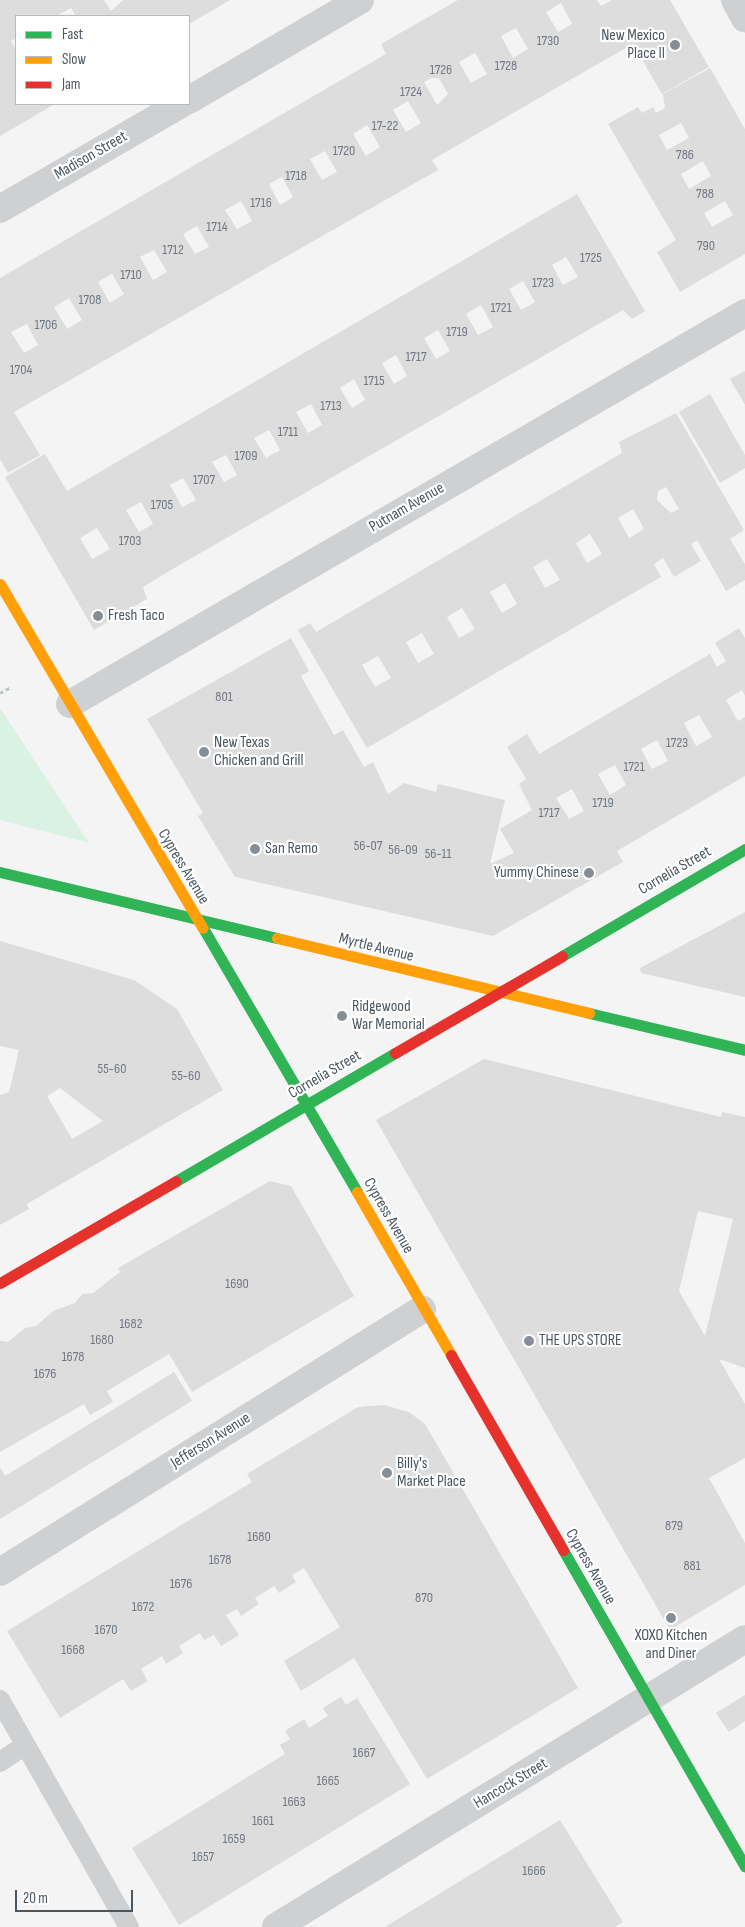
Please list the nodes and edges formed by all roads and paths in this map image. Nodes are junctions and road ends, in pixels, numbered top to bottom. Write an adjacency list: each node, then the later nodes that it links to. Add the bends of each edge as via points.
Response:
1 (360, 0): 4 (street)
2 (735, 0): 3 (street)
3 (745, 18)
4 (190, 99)
5 (179, 105): 6 (street, Madison Street)
6 (0, 209)
7 (745, 313): 11 (street, Putnam Avenue)
8 (0, 584): 11 (main road, Cypress Avenue)
9 (11, 687): 10 (path)
10 (0, 693)
11 (70, 704): 14 (main road, Cypress Avenue)
12 (745, 849): 15 (main road, Cornelia Street)
13 (0, 872): 14 (main road, Myrtle Avenue)
14 (196, 921): 15 (main road, Myrtle Avenue); 17 (main road, Cypress Avenue, via 228,968)
15 (501, 992): 16 (main road, Myrtle Avenue); 17 (main road, Cornelia Street)
16 (745, 1050)
17 (304, 1106): 18 (main road, Cornelia Street); 19 (main road, Cypress Avenue)
18 (0, 1283)
19 (422, 1308): 20 (street, Jefferson Avenue); 23 (main road, Cypress Avenue)
20 (0, 1572)
21 (745, 1639): 23 (street, Hancock Street)
22 (0, 1700): 24 (lane)
23 (648, 1700): 26 (main road, Cypress Avenue); 28 (street, Hancock Street)
24 (26, 1745): 25 (lane); 27 (lane)
25 (0, 1762)
26 (745, 1866)
27 (129, 1927)
28 (276, 1927)

